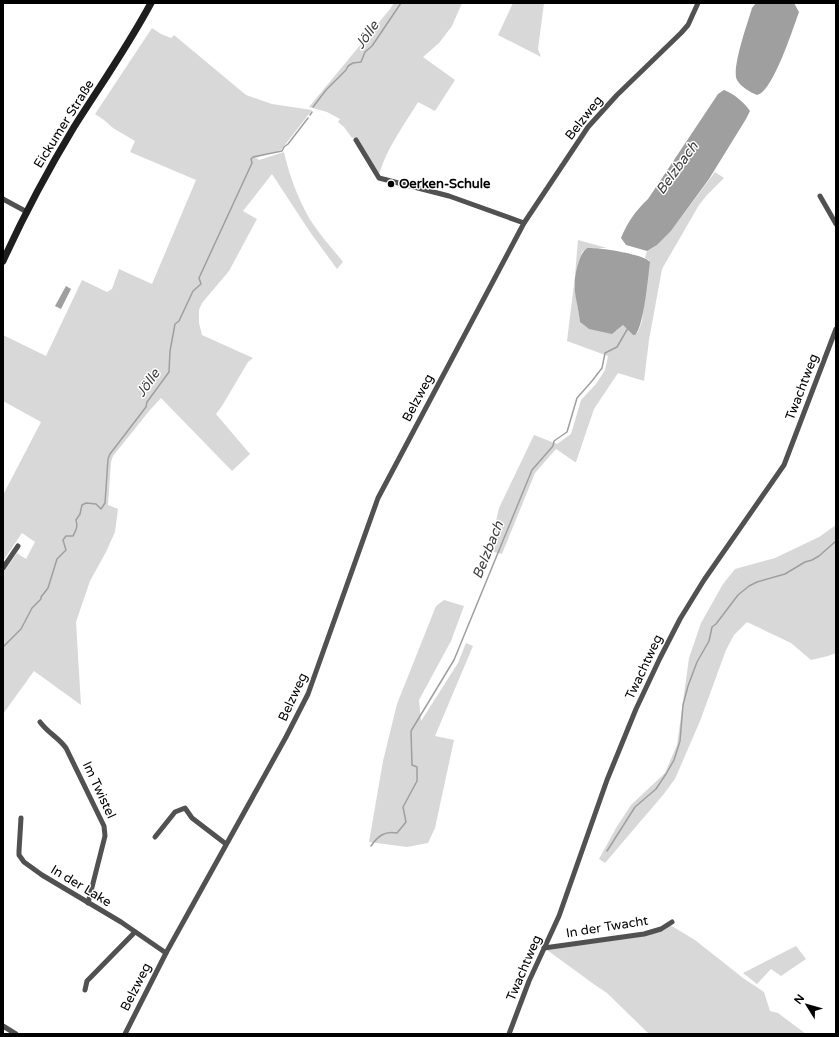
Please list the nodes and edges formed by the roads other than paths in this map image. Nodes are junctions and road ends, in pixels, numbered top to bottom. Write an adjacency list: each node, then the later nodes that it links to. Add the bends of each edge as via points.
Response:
1 (151, 3): 6 (main road, Eickumer Straße, via 59,152)
2 (698, 3): 7 (street, Belzweg, via 688,25 681,33 588,127)
3 (356, 140): 7 (street, via 379,178 449,196)
4 (820, 196): 8 (street)
5 (3, 199): 6 (street)
6 (27, 212): 9 (main road, Eickumer Straße)
7 (524, 223): 16 (street, Belzweg, via 384,485 308,694)
8 (836, 224)
9 (3, 261)
10 (836, 329): 20 (street, Twachtweg, via 784,465 704,580 680,618 660,658 607,780 559,916)
11 (18, 546): 12 (street)
12 (3, 568)
13 (40, 722): 17 (street, Im Twistel, via 45,730 66,748 104,826 105,836)
14 (21, 818): 17 (street, In der Lake, via 21,859 58,886)
15 (155, 837): 16 (street, via 175,812 185,808 192,818)
16 (226, 844): 21 (street, Belzweg)
17 (88, 903): 19 (street, In der Lake)
18 (672, 922): 20 (street, In der Twacht, via 661,929 644,934)
19 (135, 932): 21 (street, In der Lake); 22 (street, via 87,981)
20 (544, 948): 26 (street, Twachtweg)
21 (166, 953): 25 (street, Belzweg)
22 (85, 990)
23 (3, 1026): 24 (street)
24 (16, 1034)
25 (125, 1034)
26 (508, 1034)

